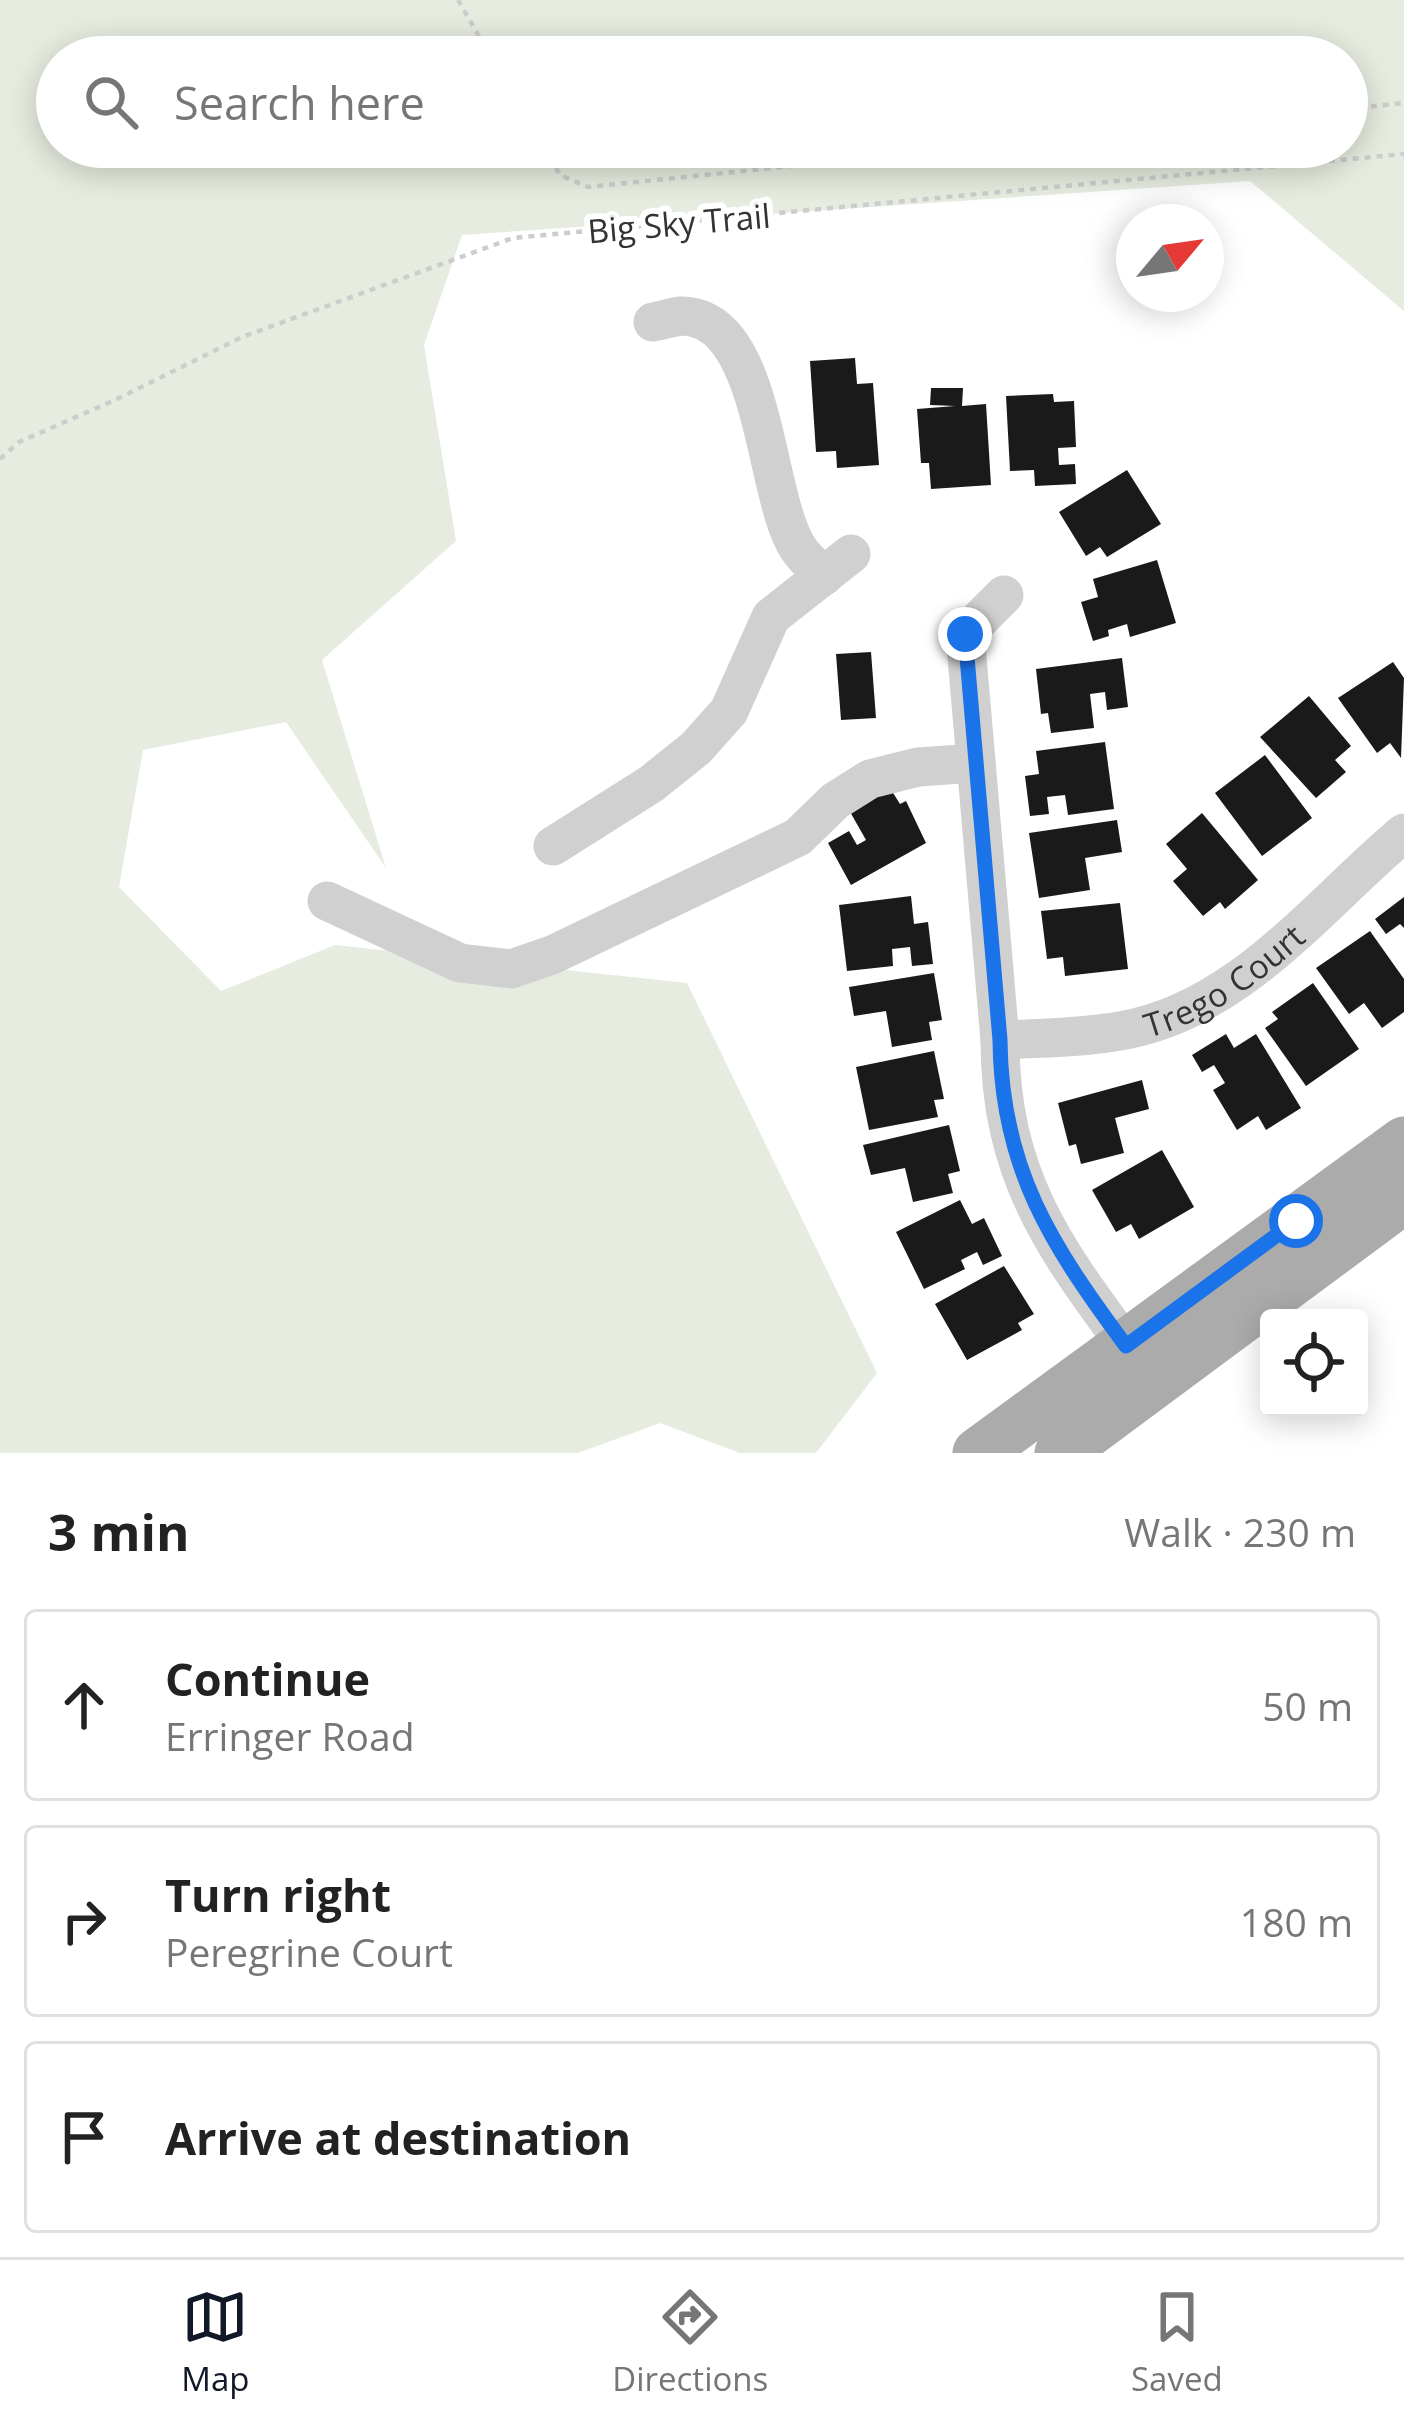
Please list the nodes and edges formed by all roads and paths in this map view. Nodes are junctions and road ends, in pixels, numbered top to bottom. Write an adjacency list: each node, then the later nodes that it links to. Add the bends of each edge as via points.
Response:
1 (458, 0): 2 (path)
2 (479, 36)
3 (1404, 103): 4 (path)
4 (1368, 107)
5 (1404, 154): 6 (path, Big Sky Trail)
6 (1368, 157)
7 (556, 168): 8 (path, via 588,187)
8 (772, 168)
9 (1256, 168): 11 (path, Big Sky Trail, via 513,238 242,337 19,442)
10 (653, 322): 15 (street, via 684,316 727,337 748,380 797,548 837,565 771,617 729,711 696,748)
11 (0, 460)
12 (1004, 595): 13 (street, via 965,634)
13 (976, 763): 16 (street, via 870,779 798,837 511,969 460,963); 17 (street)
14 (1404, 833): 17 (street, Trego Court, via 1249,973 1180,1013 1124,1031)
15 (553, 846)
16 (327, 902)
17 (1000, 1040): 20 (street, via 1011,1144 1030,1199)
18 (1404, 1142): 20 (main road)
19 (1404, 1198): 20 (main road)
20 (1140, 1364): 21 (main road); 22 (main road)
21 (978, 1453)
22 (1060, 1453)

